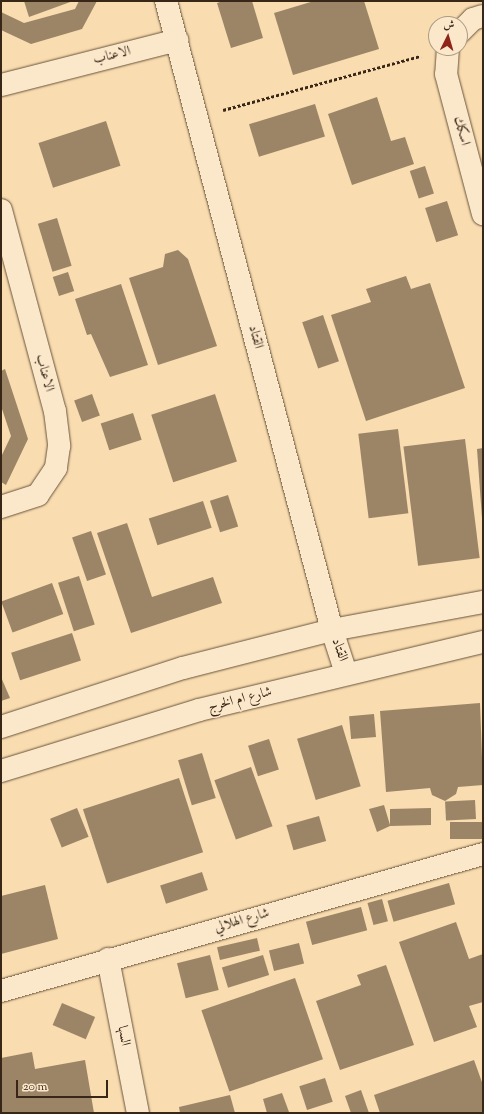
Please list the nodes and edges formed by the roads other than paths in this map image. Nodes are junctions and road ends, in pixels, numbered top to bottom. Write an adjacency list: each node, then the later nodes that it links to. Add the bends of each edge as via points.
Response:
1 (166, 1): 4 (street, القتاد)
2 (483, 16): 3 (street, via 473,19)
3 (468, 25)
4 (177, 40): 6 (street, الاعناب); 11 (street, القتاد)
5 (449, 56): 8 (street, اسكك, via 446,74)
6 (1, 84)
7 (1, 210): 9 (street, الاعناب, via 55,411 59,446 56,468 38,495)
8 (483, 214)
9 (1, 507)
10 (483, 602): 11 (street)
11 (332, 630): 13 (street, القتاد); 14 (street, via 183,668)
12 (483, 642): 13 (street, شارع ام الخرج)
13 (346, 673): 15 (street, شارع ام الخرج, via 200,710)
14 (1, 727)
15 (1, 770)
16 (483, 854): 17 (street, شارع الهلالي)
17 (108, 959): 18 (street, شارع الهلالي); 19 (street, السها)
18 (1, 991)
19 (138, 1113)

